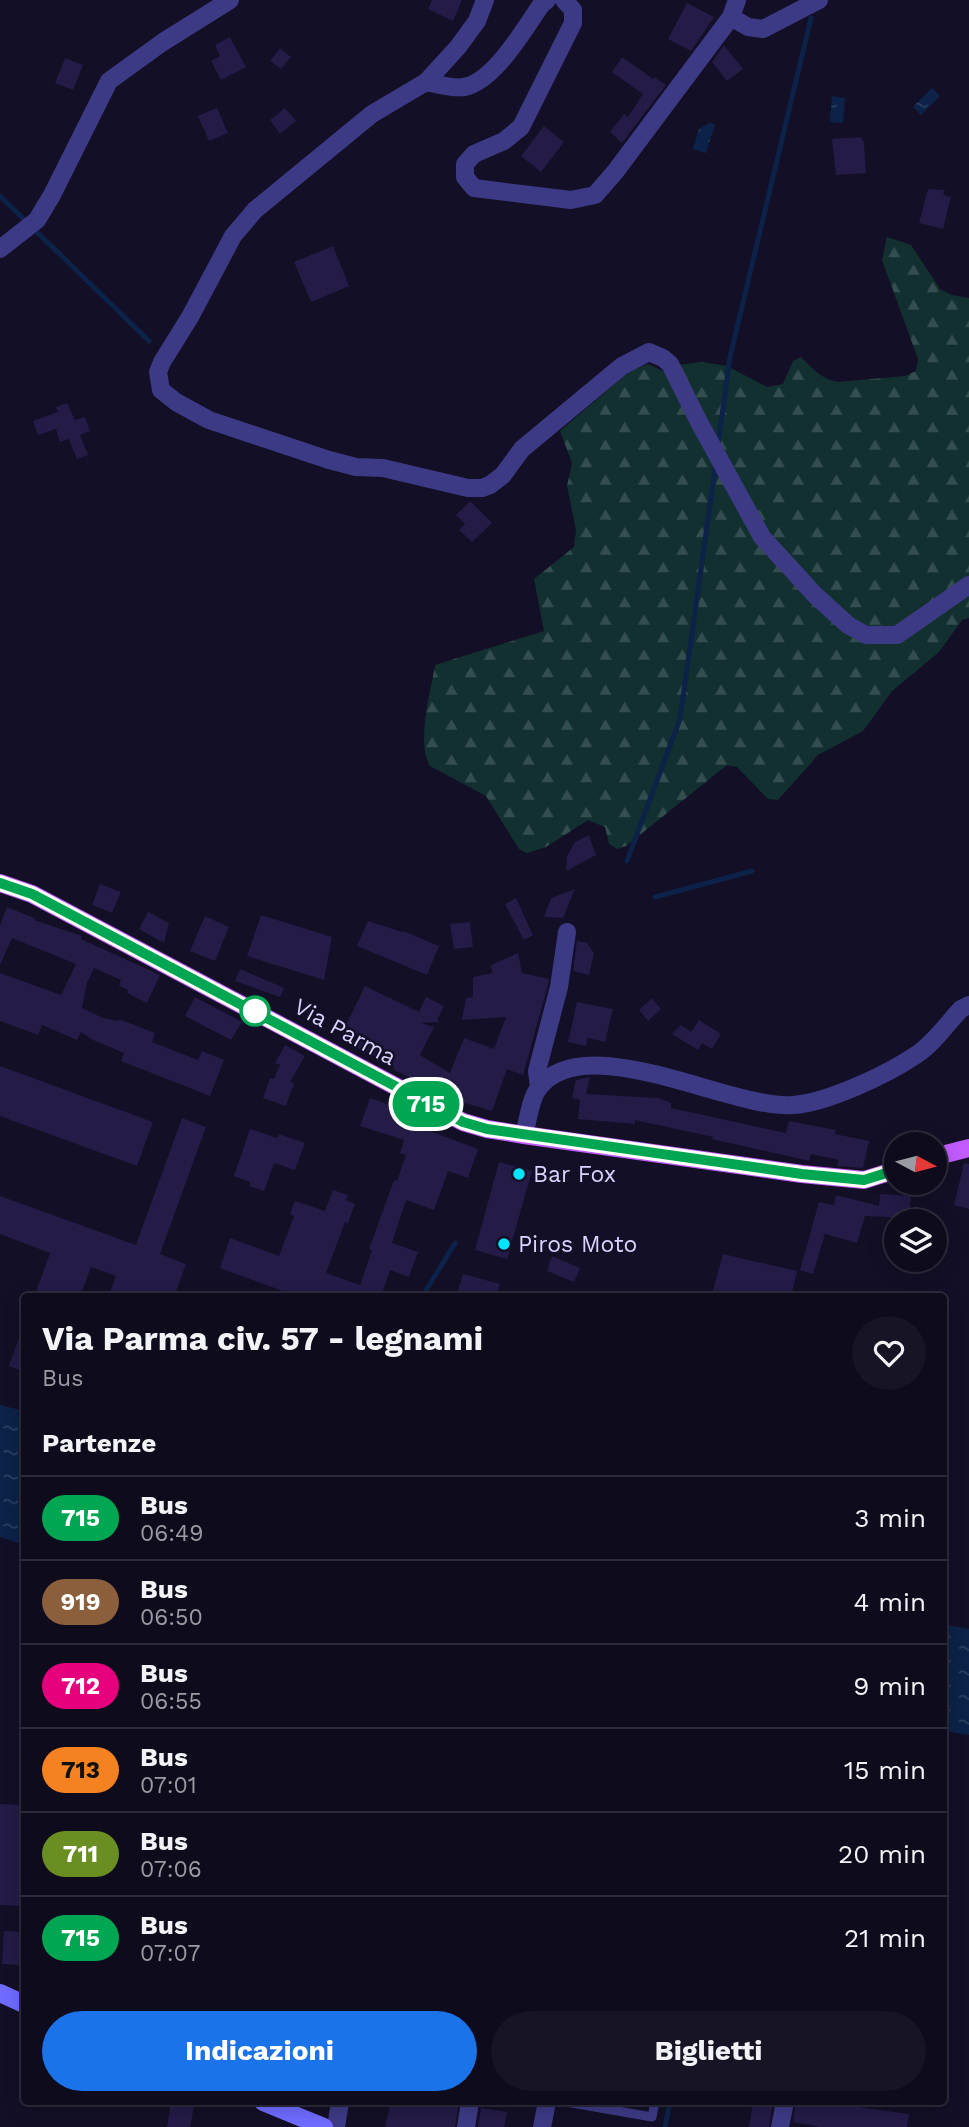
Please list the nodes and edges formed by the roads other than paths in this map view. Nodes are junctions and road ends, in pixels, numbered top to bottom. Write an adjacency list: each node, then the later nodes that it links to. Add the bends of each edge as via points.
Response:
1 (230, 0): 8 (street, via 109,81 37,220)
2 (485, 0): 7 (street, via 477,21)
3 (547, 0): 7 (street, via 507,56 484,76 467,87)
4 (564, 0): 6 (street, via 573,10 573,23 521,127 465,164 465,177 474,188 571,200 595,195)
5 (819, 0): 6 (street, via 763,29 748,27)
6 (734, 8)
7 (426, 82): 9 (street, via 372,114 255,210 233,236 162,362 158,372 161,390 209,420 329,460 482,488 503,475 522,449 622,366 649,352 670,364 762,537 848,625 866,635 897,635)
8 (0, 249)
9 (969, 585)
10 (0, 883): 14 (main road, Via Parma, via 43,900 438,1111 487,1129)
11 (567, 932): 13 (street, via 559,987 537,1071)
12 (969, 1005): 13 (street, via 918,1054 890,1070 818,1100 793,1105 623,1067 595,1065 550,1077)
13 (539, 1088): 14 (street)
14 (524, 1135): 17 (main road, Via Parma, via 802,1174 864,1180)
15 (969, 1148): 16 (main road)
16 (947, 1154)
17 (884, 1174)
18 (0, 1993): 19 (main road)
19 (21, 2003)
20 (340, 2105): 28 (street)
21 (470, 2105): 29 (street)
22 (546, 2105): 30 (street)
23 (585, 2105): 24 (lane, via 652,2117)
24 (654, 2105)
25 (784, 2105): 31 (street)
26 (284, 2106): 27 (main road)
27 (324, 2127)
28 (336, 2127)
29 (466, 2127)
30 (542, 2127)
31 (780, 2127)

